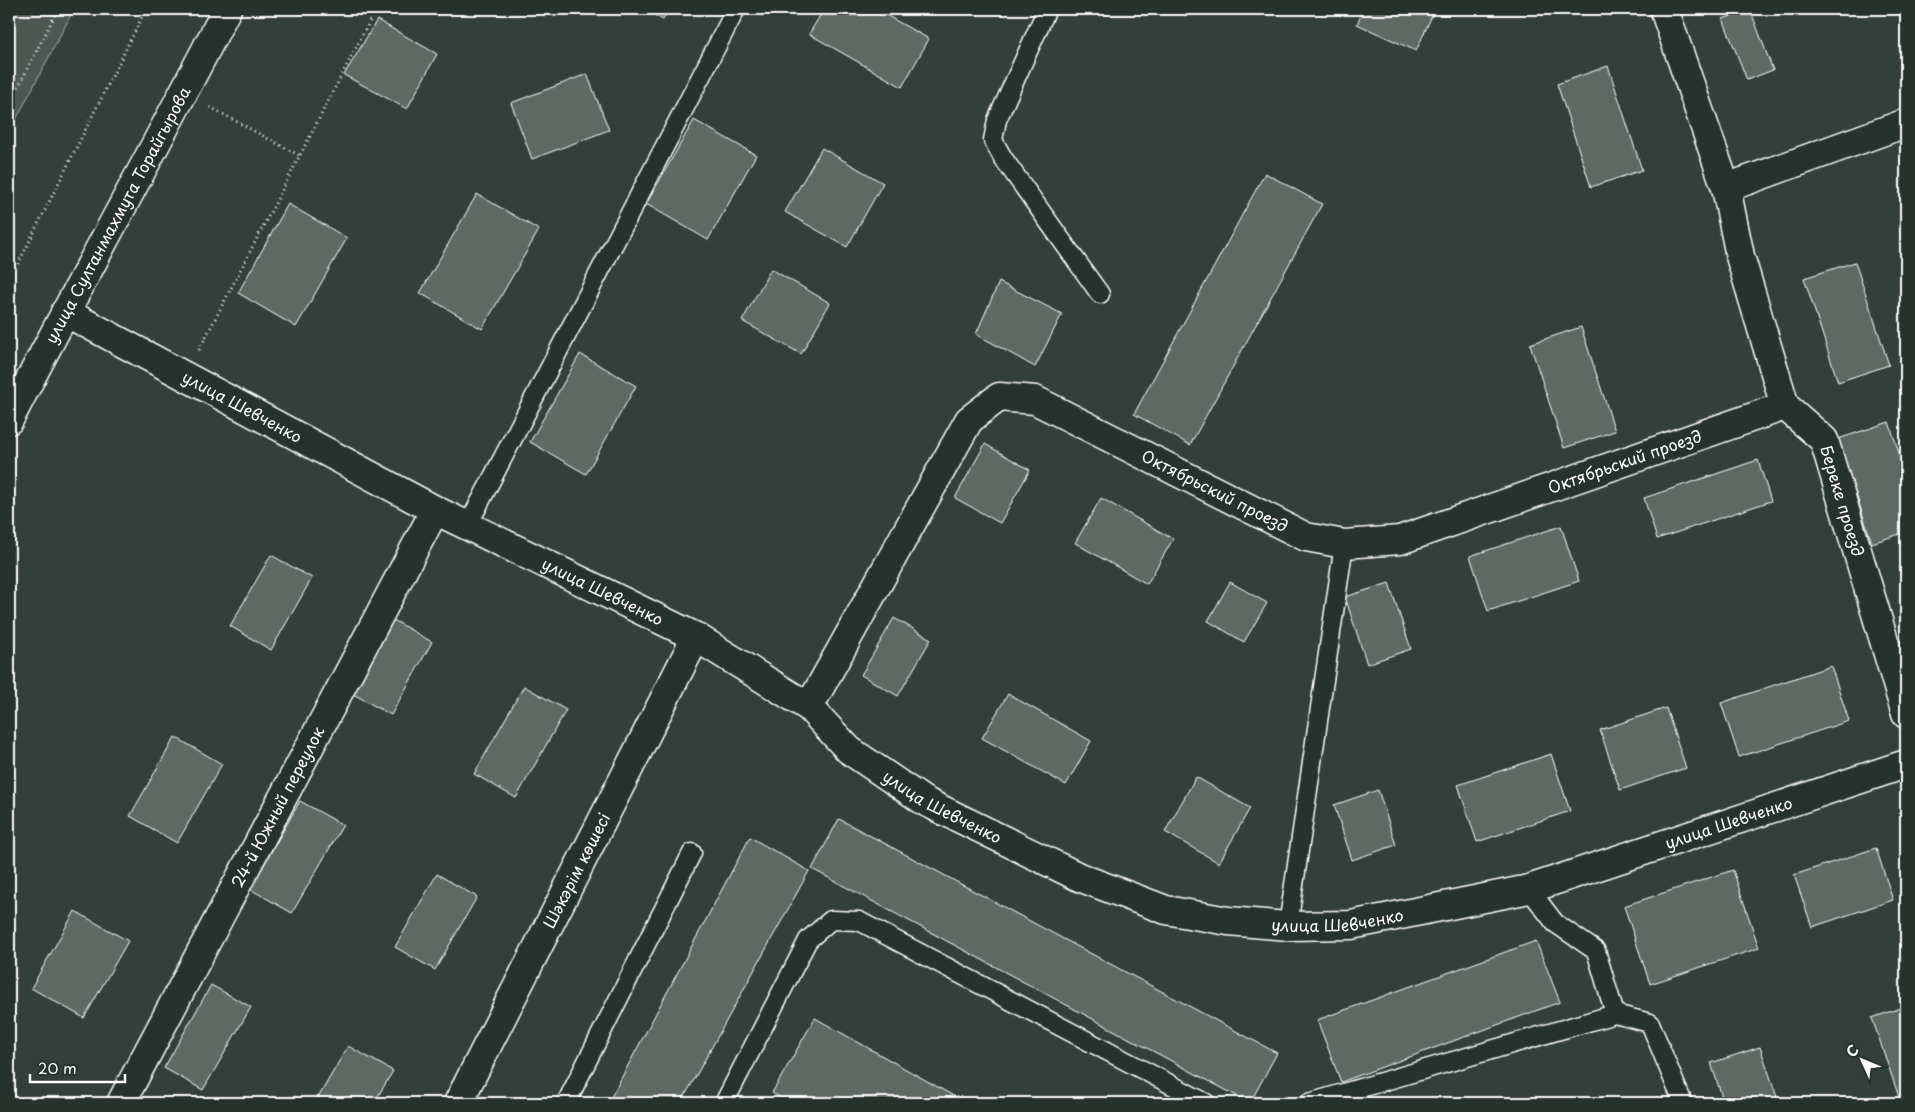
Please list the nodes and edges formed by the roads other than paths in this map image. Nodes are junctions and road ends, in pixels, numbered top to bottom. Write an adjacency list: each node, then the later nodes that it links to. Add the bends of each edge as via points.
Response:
1 (227, 9): 8 (street, улица Султанмахмута Торайгырова)
2 (736, 9): 12 (lane)
3 (1047, 9): 7 (lane, via 997,120 993,140)
4 (1664, 9): 6 (street)
5 (1906, 123): 6 (street)
6 (1726, 188): 9 (street, via 1740,256)
7 (1100, 294)
8 (65, 312): 10 (street, улица Султанмахмута Торайгырова); 11 (street, улица Шевченко)
9 (1784, 406): 13 (street, Октябрьский проезд, via 1400,540); 16 (street, Береке проезд, via 1824,440)
10 (9, 420)
11 (435, 510): 12 (street, улица Шевченко); 22 (street, 24-й Южный переулок)
12 (468, 525): 14 (street, улица Шевченко)
13 (1344, 544): 15 (street, Октябрьский проезд, via 1306,537 1035,400 999,397 969,420); 20 (lane)
14 (696, 637): 15 (street, улица Шевченко); 23 (street, Шәкәрім көшесі)
15 (809, 707): 20 (street, улица Шевченко, via 849,750 924,801 1079,877 1166,910 1228,921)
16 (1906, 714)
17 (1906, 764): 19 (street, улица Шевченко)
18 (692, 853): 24 (lane)
19 (1528, 889): 20 (street, улица Шевченко, via 1351,925); 21 (lane, via 1555,923 1596,951)
20 (1288, 926)
21 (1615, 1014): 27 (lane); 28 (lane, via 1650,1023)
22 (121, 1103)
23 (458, 1103)
24 (566, 1103)
25 (724, 1103): 26 (lane, via 808,940 831,920 859,921)
26 (1206, 1103)
27 (1309, 1103)
28 (1683, 1103)

